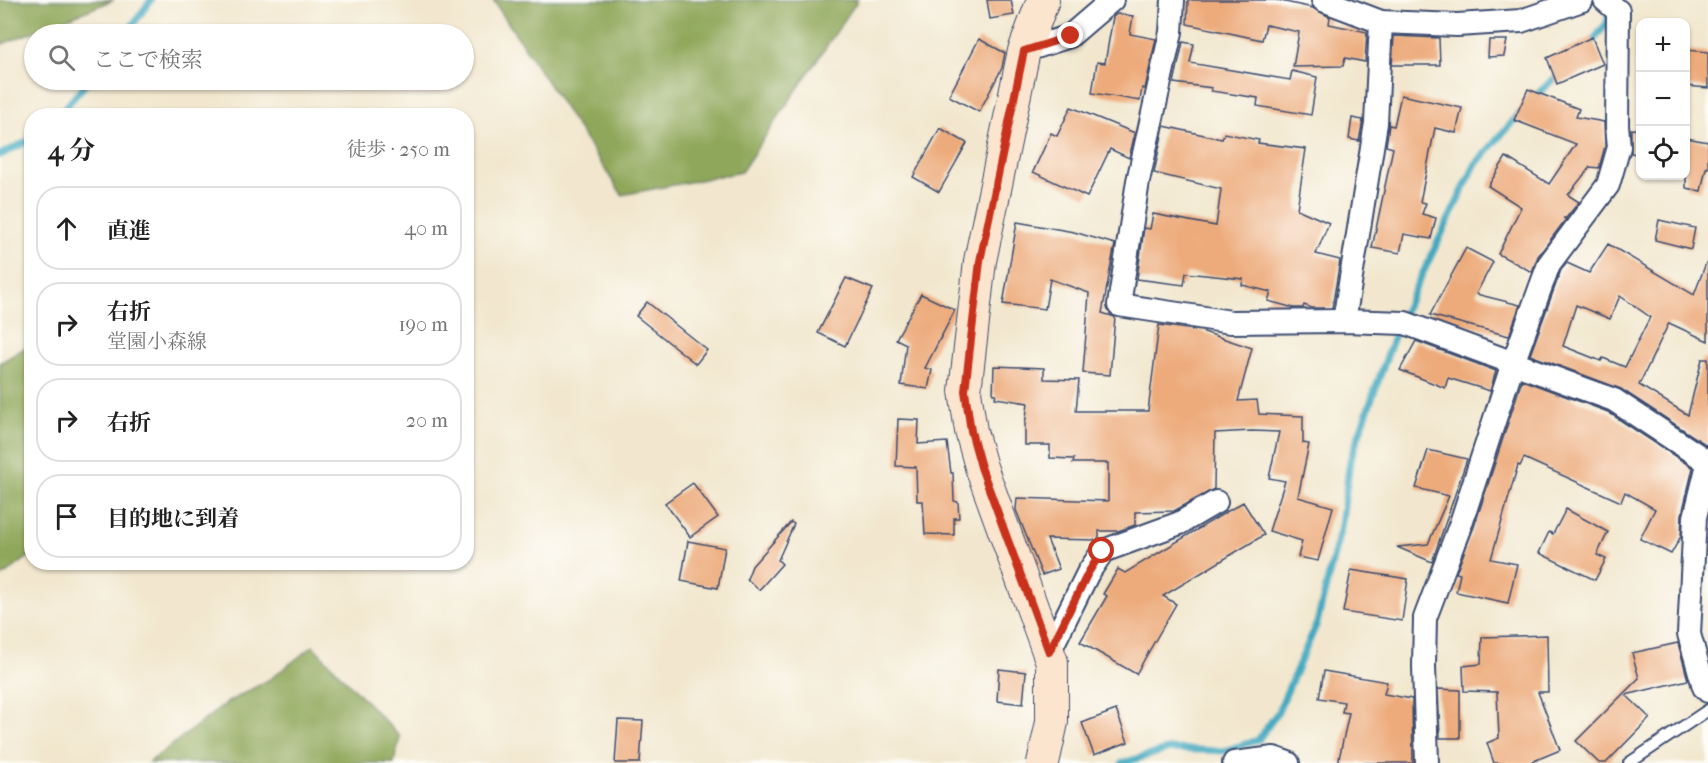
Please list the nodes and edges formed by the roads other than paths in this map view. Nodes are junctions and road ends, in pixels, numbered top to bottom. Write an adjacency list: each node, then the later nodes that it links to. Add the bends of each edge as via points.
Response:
1 (1043, 0): 8 (main road)
2 (1112, 0): 8 (street, via 1071,36)
3 (1173, 0): 9 (street, via 1171,32 1138,181 1119,304 1231,322)
4 (1323, 0): 7 (street)
5 (1582, 0): 7 (street, via 1521,21 1457,25)
6 (1605, 0): 10 (street, via 1618,11 1619,147 1608,185 1549,264)
7 (1381, 22): 9 (street, via 1376,123)
8 (1024, 51): 13 (main road, via 980,261 965,391 981,467)
9 (1344, 321): 10 (street, via 1405,323)
10 (1513, 363): 11 (street, via 1614,400); 19 (street, via 1425,618)
11 (1708, 463): 14 (street, via 1695,518 1689,634)
12 (1216, 502): 13 (street, via 1180,523 1102,551)
13 (1049, 652): 16 (main road, via 1052,722)
14 (1708, 691)
15 (1708, 710): 20 (lane)
16 (1043, 763)
17 (1234, 763): 18 (street, via 1274,758)
18 (1288, 763)
19 (1427, 763)
20 (1629, 763)

